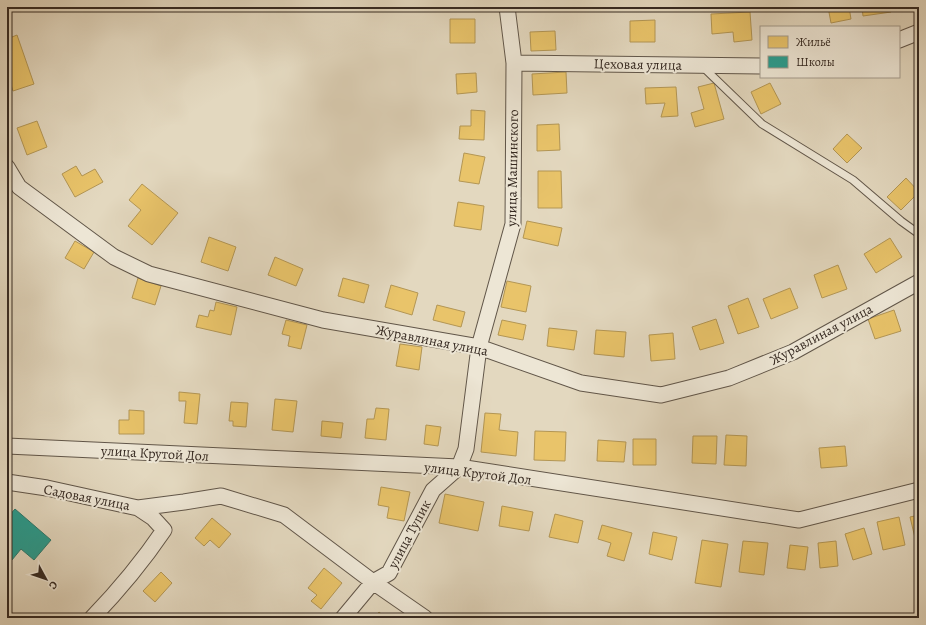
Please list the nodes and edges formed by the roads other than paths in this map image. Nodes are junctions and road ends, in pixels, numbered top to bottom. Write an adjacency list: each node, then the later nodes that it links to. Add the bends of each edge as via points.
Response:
1 (507, 7): 4 (street, улица Машинского)
2 (919, 32): 3 (street)
3 (900, 40)
4 (514, 63): 5 (street, Цеховая улица); 10 (street, улица Машинского, via 513,224)
5 (701, 65): 6 (street, Цеховая улица); 8 (lane, via 762,124 853,180)
6 (760, 66)
7 (7, 167): 10 (street, Журавлиная улица, via 19,187 114,257 149,274 323,320)
8 (919, 234)
9 (919, 282): 10 (street, Журавлиная улица, via 793,352 729,378 661,395 581,383)
10 (479, 347): 12 (street, улица Машинского, via 466,449)
11 (7, 446): 12 (street, улица Крутой Дол)
12 (459, 467): 14 (street, улица Крутой Дол, via 799,520); 16 (street, улица Тупик, via 433,490 389,573)
13 (7, 482): 15 (street, Садовая улица)
14 (919, 490)
15 (138, 508): 16 (street, via 221,496 284,515); 17 (street, Садовая улица, via 153,518 164,530 149,552)
16 (373, 582): 18 (street, улица Тупик); 19 (street)
17 (92, 618)
18 (343, 618)
19 (425, 618)

